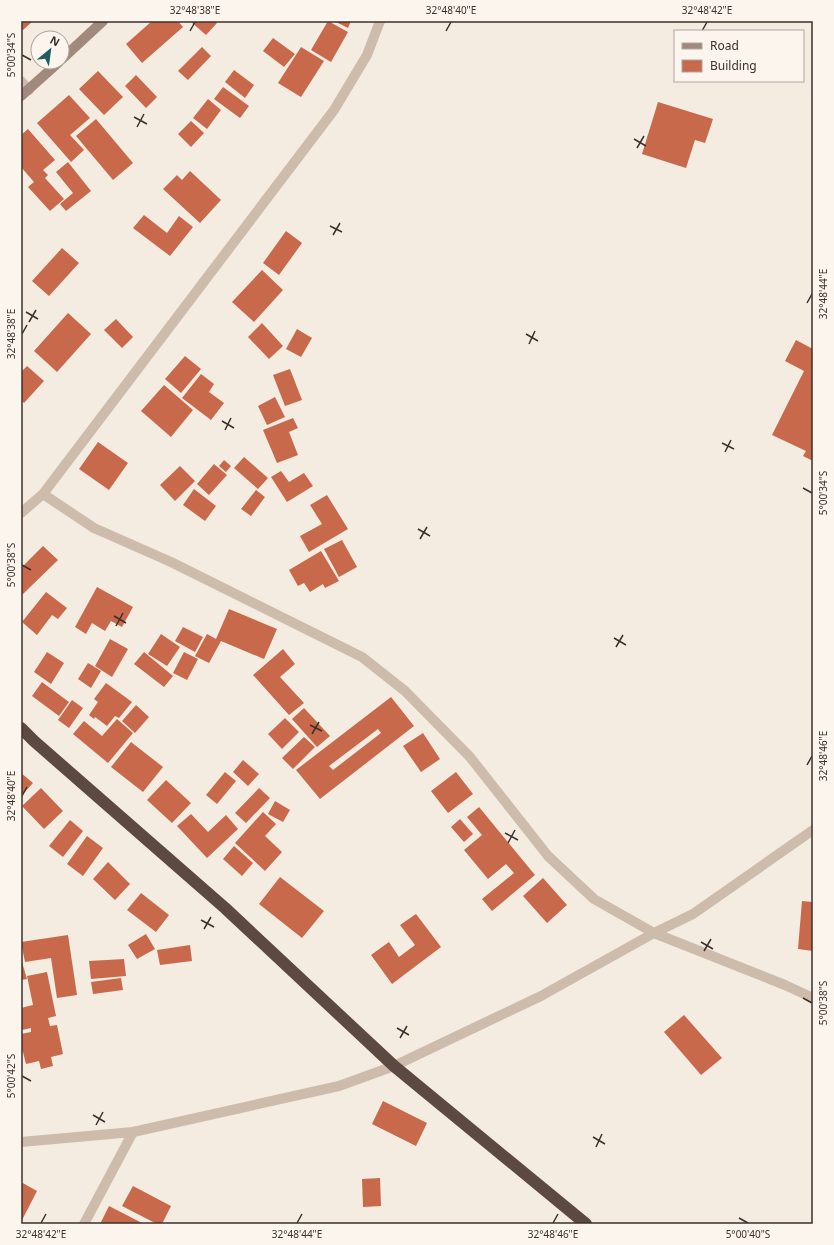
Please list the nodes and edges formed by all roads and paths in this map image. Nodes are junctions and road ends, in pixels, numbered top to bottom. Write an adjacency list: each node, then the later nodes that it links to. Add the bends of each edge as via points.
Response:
1 (103, 21): 3 (street)
2 (380, 21): 7 (street, via 367,55 334,110)
3 (70, 52)
4 (50, 70): 6 (street)
5 (21, 81): 6 (street)
6 (25, 93)
7 (42, 494): 8 (street); 11 (street, via 94,528 171,562 362,657 405,692 470,757 548,856 594,899)
8 (21, 513)
9 (21, 728): 13 (highway, via 225,908)
10 (813, 830): 11 (street, via 693,914)
11 (654, 933): 12 (street); 13 (street, via 541,996)
12 (813, 998)
13 (394, 1066): 14 (street, via 339,1086); 17 (highway)
14 (133, 1132): 15 (street); 16 (street)
15 (21, 1142)
16 (84, 1224)
17 (586, 1224)

